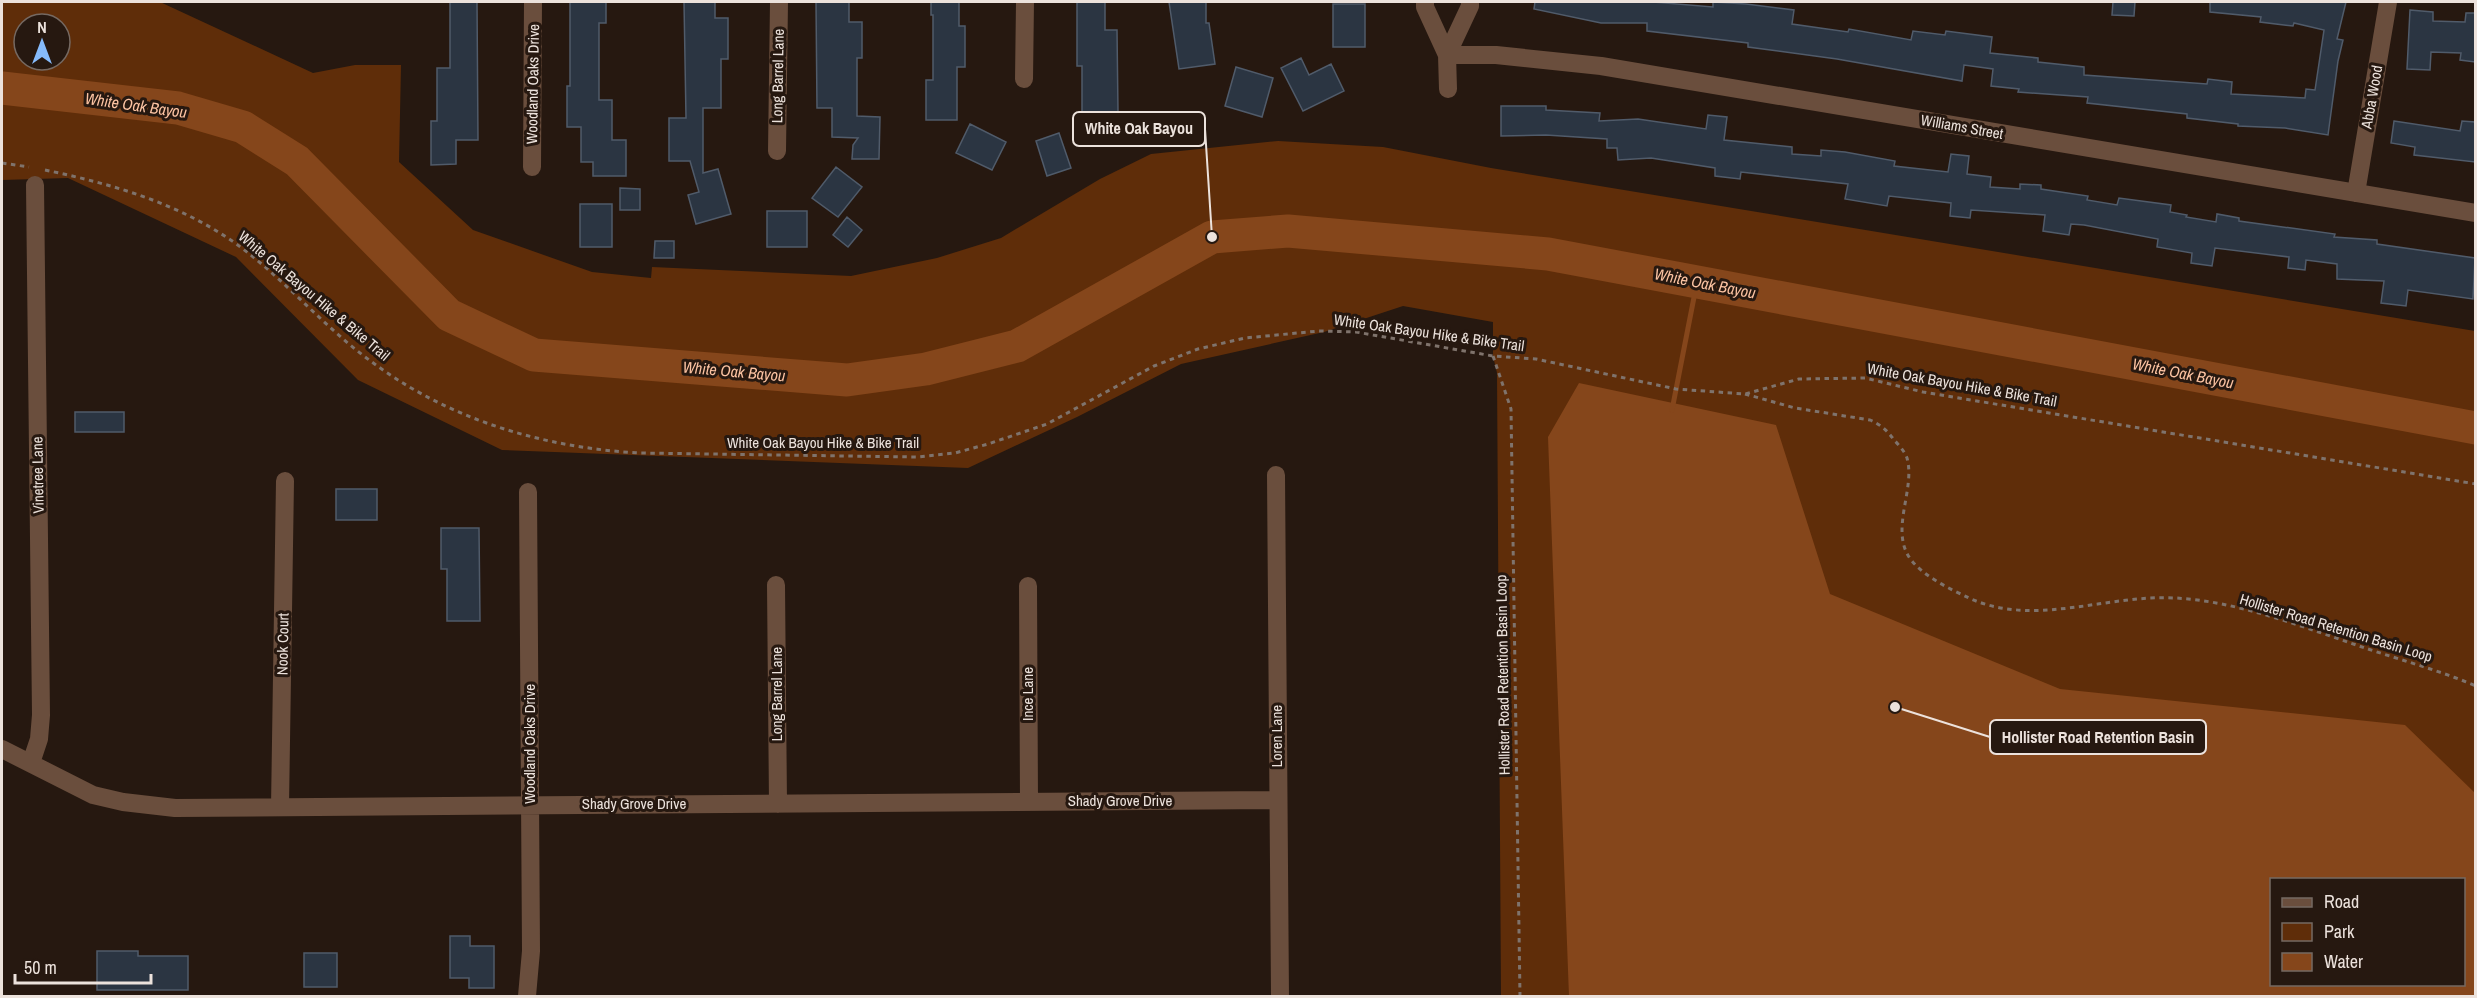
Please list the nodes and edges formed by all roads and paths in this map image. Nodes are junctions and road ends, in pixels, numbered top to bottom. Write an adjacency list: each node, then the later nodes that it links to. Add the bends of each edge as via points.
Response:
1 (533, 2): 12 (street, Woodland Oaks Drive)
2 (779, 2): 10 (street, Long Barrel Lane)
3 (1025, 2): 8 (street)
4 (1425, 2): 7 (street)
5 (1470, 2): 7 (street)
6 (2388, 2): 14 (street, Abba Wood)
7 (1447, 55): 9 (street); 14 (street, Williams Street, via 1496,55 1601,66)
8 (1023, 80)
9 (1448, 89)
10 (777, 151)
11 (2, 164): 13 (path, White Oak Bayou Hike & Bike Trail)
12 (532, 167)
13 (36, 174): 16 (path, White Oak Bayou Hike & Bike Trail, via 105,183 189,216 235,243 376,366 448,407 516,434 594,450 917,457 955,453 1047,424 1176,356 1270,334 1356,332); 26 (street, Vinetree Lane, via 41,715)
14 (2356, 193): 15 (street, Williams Street)
15 (2475, 213)
16 (1493, 356): 17 (path, White Oak Bayou Hike & Bike Trail, via 1536,360 1676,389); 34 (path, Hollister Road Retention Basin Loop, via 1511,409)
17 (1745, 394): 20 (path, White Oak Bayou Hike & Bike Trail, via 1798,379 1865,378 1923,392); 24 (path, Hollister Road Retention Basin Loop, via 1881,424 1906,456 1903,529 1912,561 1936,580 1983,603 2017,610 2175,597 2200,601 2288,622)
18 (1276, 475): 27 (street, Loren Lane)
19 (285, 481): 31 (street, Nook Court)
20 (2475, 484)
21 (528, 492): 30 (street, Woodland Oaks Drive)
22 (776, 585): 29 (street, Long Barrel Lane)
23 (1028, 586): 28 (street, Ince Lane)
24 (2475, 686)
25 (2, 749): 26 (street, Shady Grove Drive)
26 (31, 763): 31 (street, Shady Grove Drive, via 93,795 123,802 175,808)
27 (1278, 800): 28 (street, Shady Grove Drive); 33 (street, Loren Lane)
28 (1029, 802): 29 (street, Shady Grove Drive)
29 (778, 804): 30 (street, Shady Grove Drive)
30 (530, 805): 31 (street, Shady Grove Drive); 32 (street, Woodland Oaks Drive, via 531,951)
31 (280, 807)
32 (527, 996)
33 (1280, 996)
34 (1520, 996)

